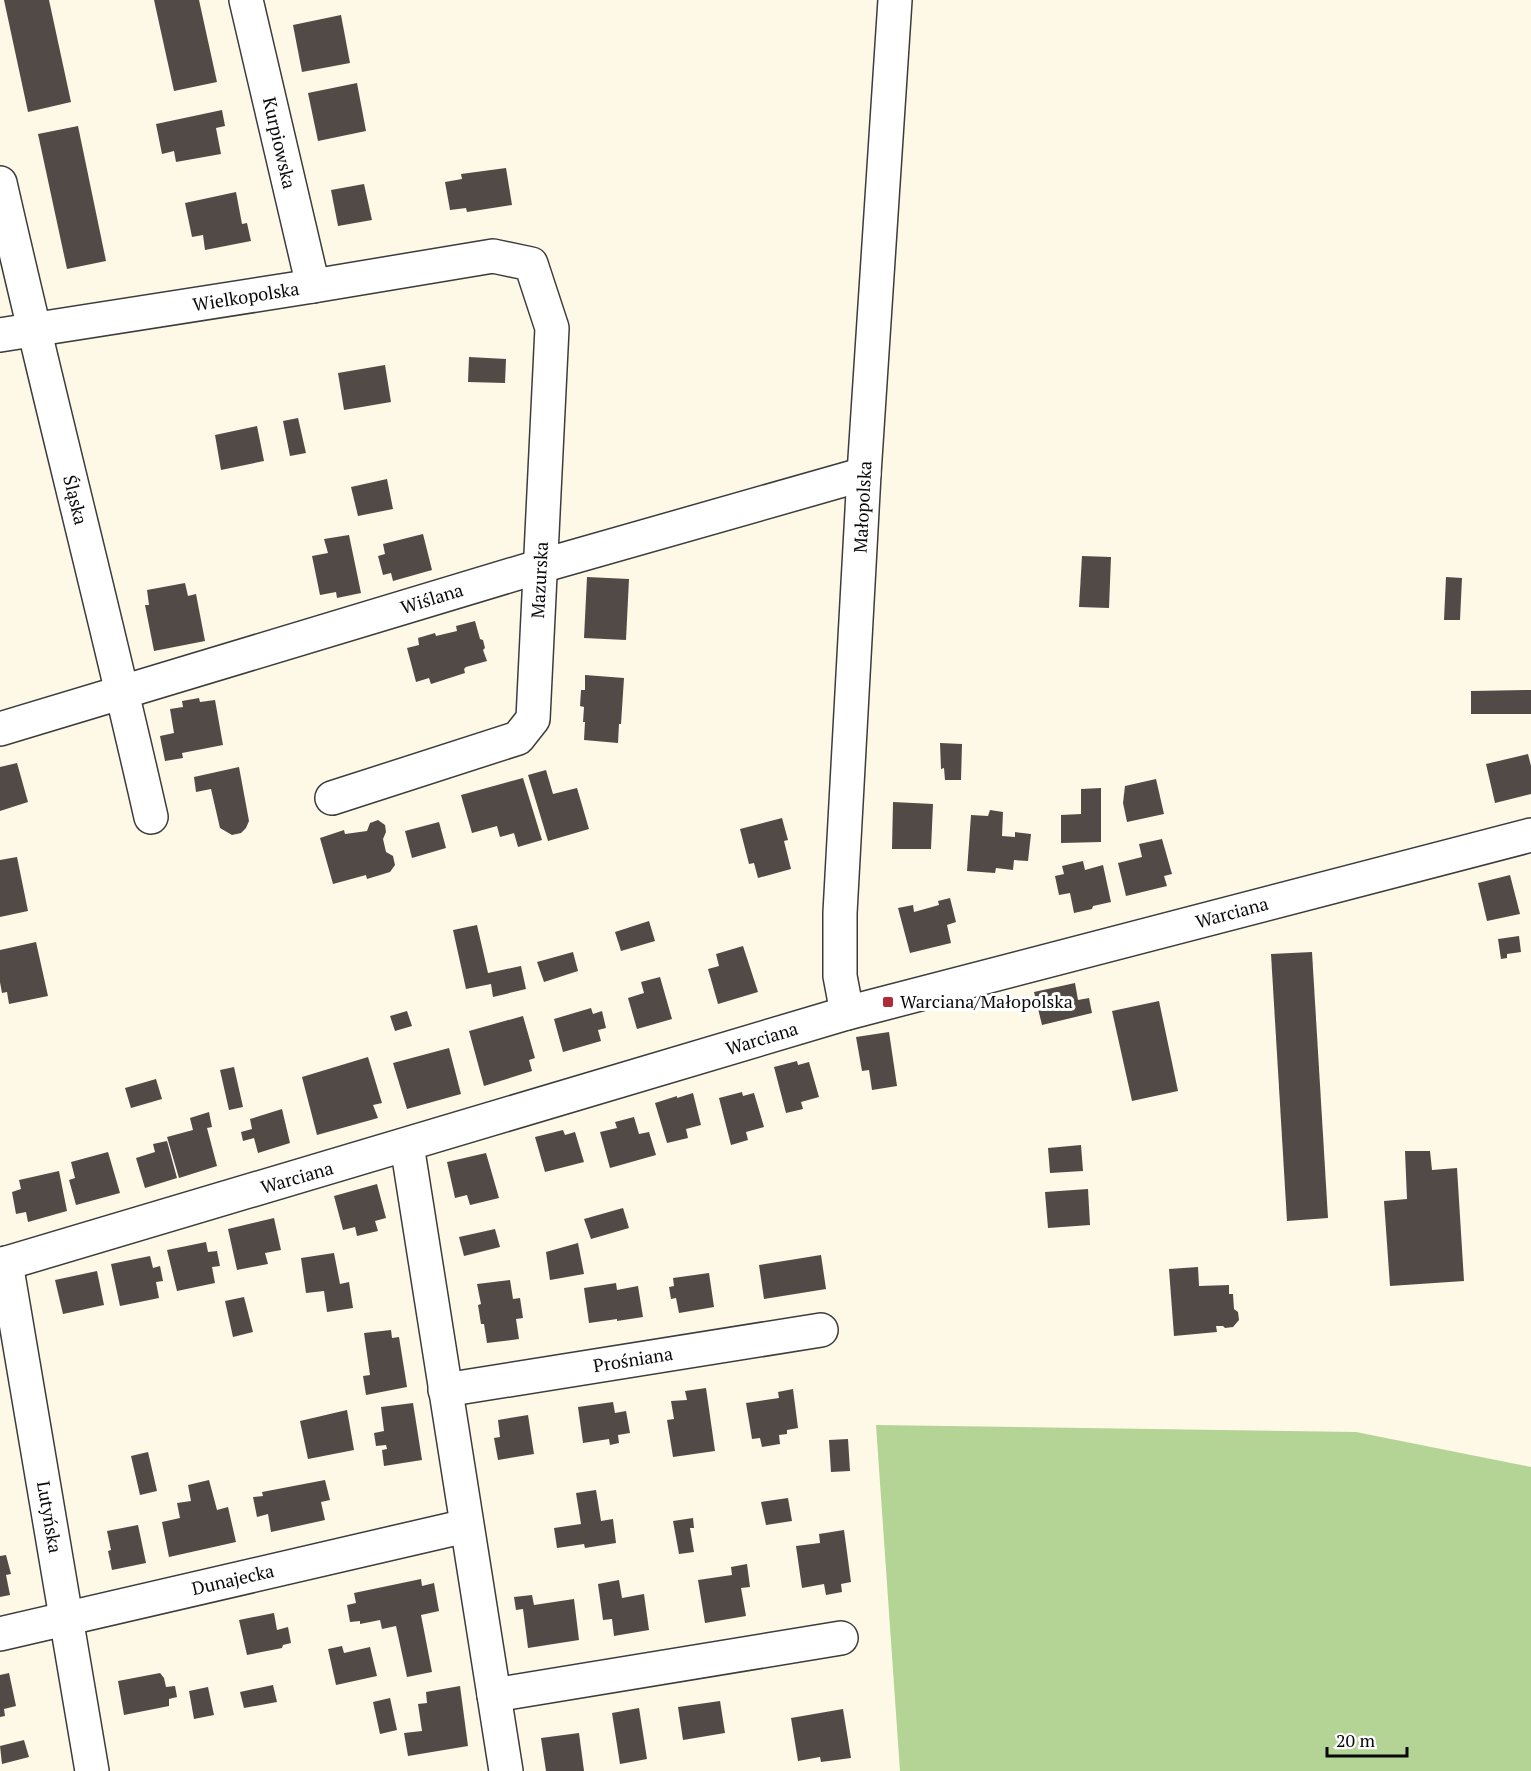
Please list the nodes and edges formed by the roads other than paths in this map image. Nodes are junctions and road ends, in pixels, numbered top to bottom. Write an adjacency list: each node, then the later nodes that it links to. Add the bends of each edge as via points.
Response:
1 (246, 0): 5 (street, Kurpiowska)
2 (895, 0): 8 (street, Małopolska)
3 (0, 183): 6 (street, Śląska)
4 (492, 256): 5 (street, Wielkopolska); 9 (street, Mazurska, via 531,264 552,328)
5 (313, 286): 6 (street, Wielkopolska)
6 (33, 331): 7 (street, Wielkopolska); 10 (street, Śląska)
7 (0, 335)
8 (864, 474): 9 (street, Wiślana); 15 (street, Małopolska, via 840,913 840,975)
9 (541, 566): 10 (street, Wiślana); 12 (street, Mazurska, via 533,719 518,738)
10 (123, 692): 11 (street, Wiślana); 13 (street, Śląska)
11 (0, 729)
12 (332, 798)
13 (151, 817)
14 (1531, 835): 15 (street, Warciana)
15 (847, 1013): 16 (street, Warciana)
16 (407, 1145): 17 (street, Warciana); 19 (street)
17 (3, 1264): 21 (street, Lutyńska)
18 (821, 1330): 19 (street, Prośniana)
19 (445, 1390): 20 (street)
20 (466, 1526): 21 (street, Dunajecka); 24 (street)
21 (67, 1619): 22 (street, Dunajecka); 25 (street, Lutyńska)
22 (0, 1634)
23 (841, 1638): 24 (street)
24 (494, 1695): 26 (street)
25 (92, 1771)
26 (506, 1771)

